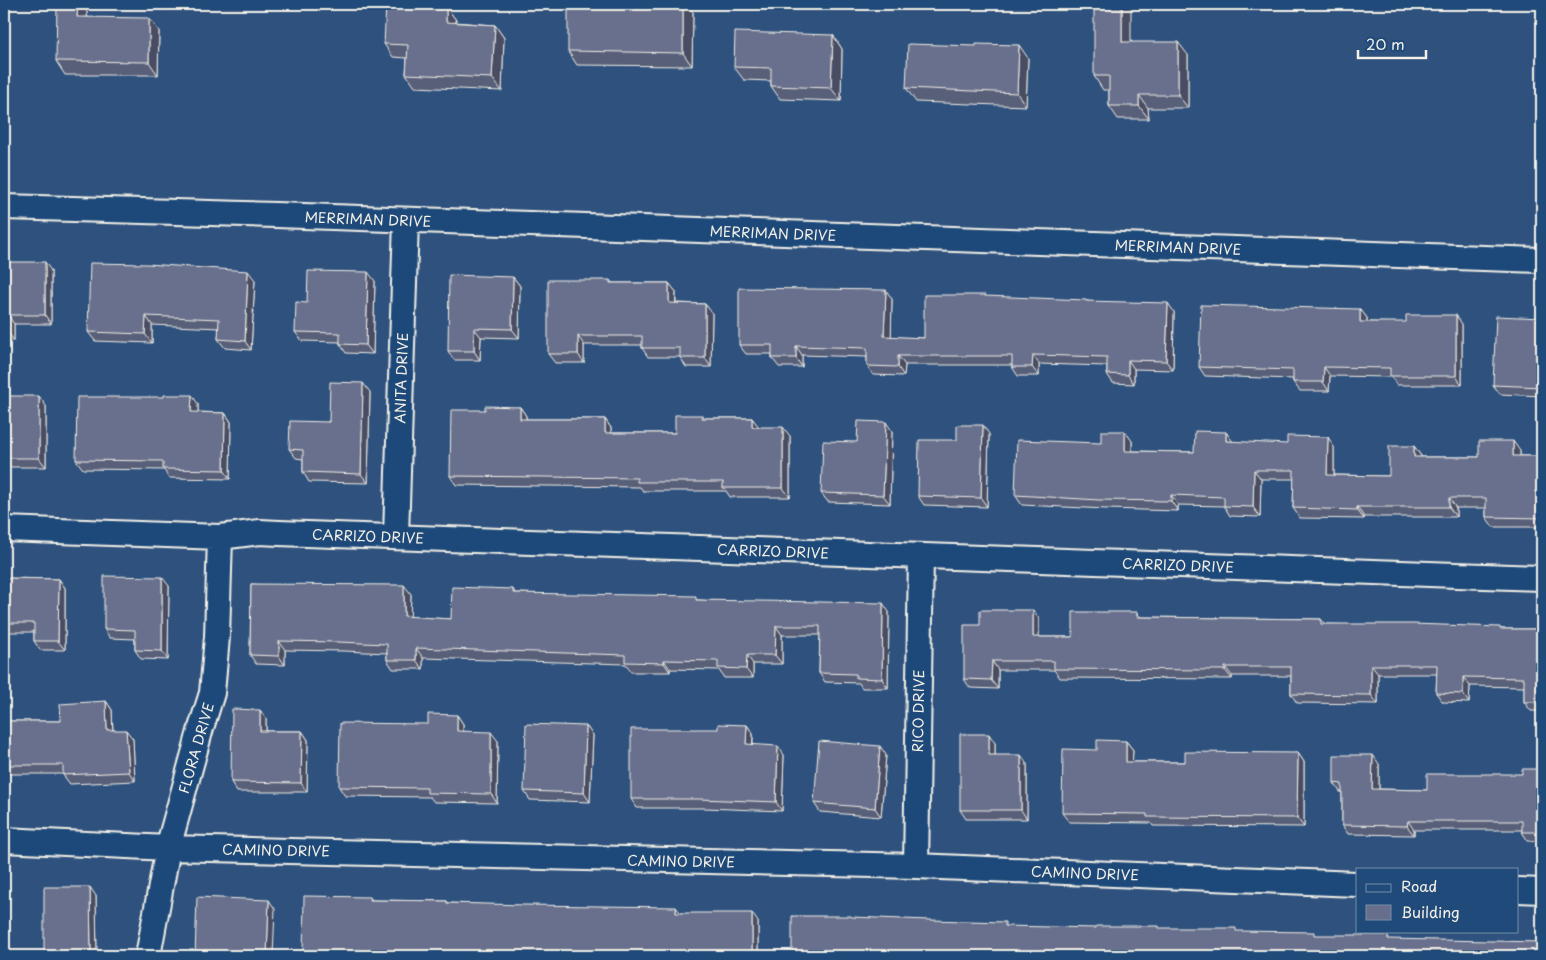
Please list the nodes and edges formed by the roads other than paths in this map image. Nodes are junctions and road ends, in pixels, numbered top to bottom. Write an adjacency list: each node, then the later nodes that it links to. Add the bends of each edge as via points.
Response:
1 (4, 207): 2 (street, MERRIMAN DRIVE)
2 (406, 220): 3 (street, MERRIMAN DRIVE); 5 (street, ANITA DRIVE)
3 (1542, 260)
4 (4, 529): 6 (street, CARRIZO DRIVE)
5 (396, 536): 6 (street, CARRIZO DRIVE, via 260,532); 7 (street, CARRIZO DRIVE)
6 (220, 537): 10 (street, FLORA DRIVE, via 212,693)
7 (920, 556): 8 (street, CARRIZO DRIVE); 11 (street, RICO DRIVE)
8 (1542, 578)
9 (4, 840): 10 (street, CAMINO DRIVE)
10 (168, 848): 11 (street, CAMINO DRIVE); 15 (street, FLORA DRIVE)
11 (916, 866): 12 (street, CAMINO DRIVE)
12 (1356, 884)
13 (1518, 890): 14 (street)
14 (1542, 891)
15 (148, 956)

